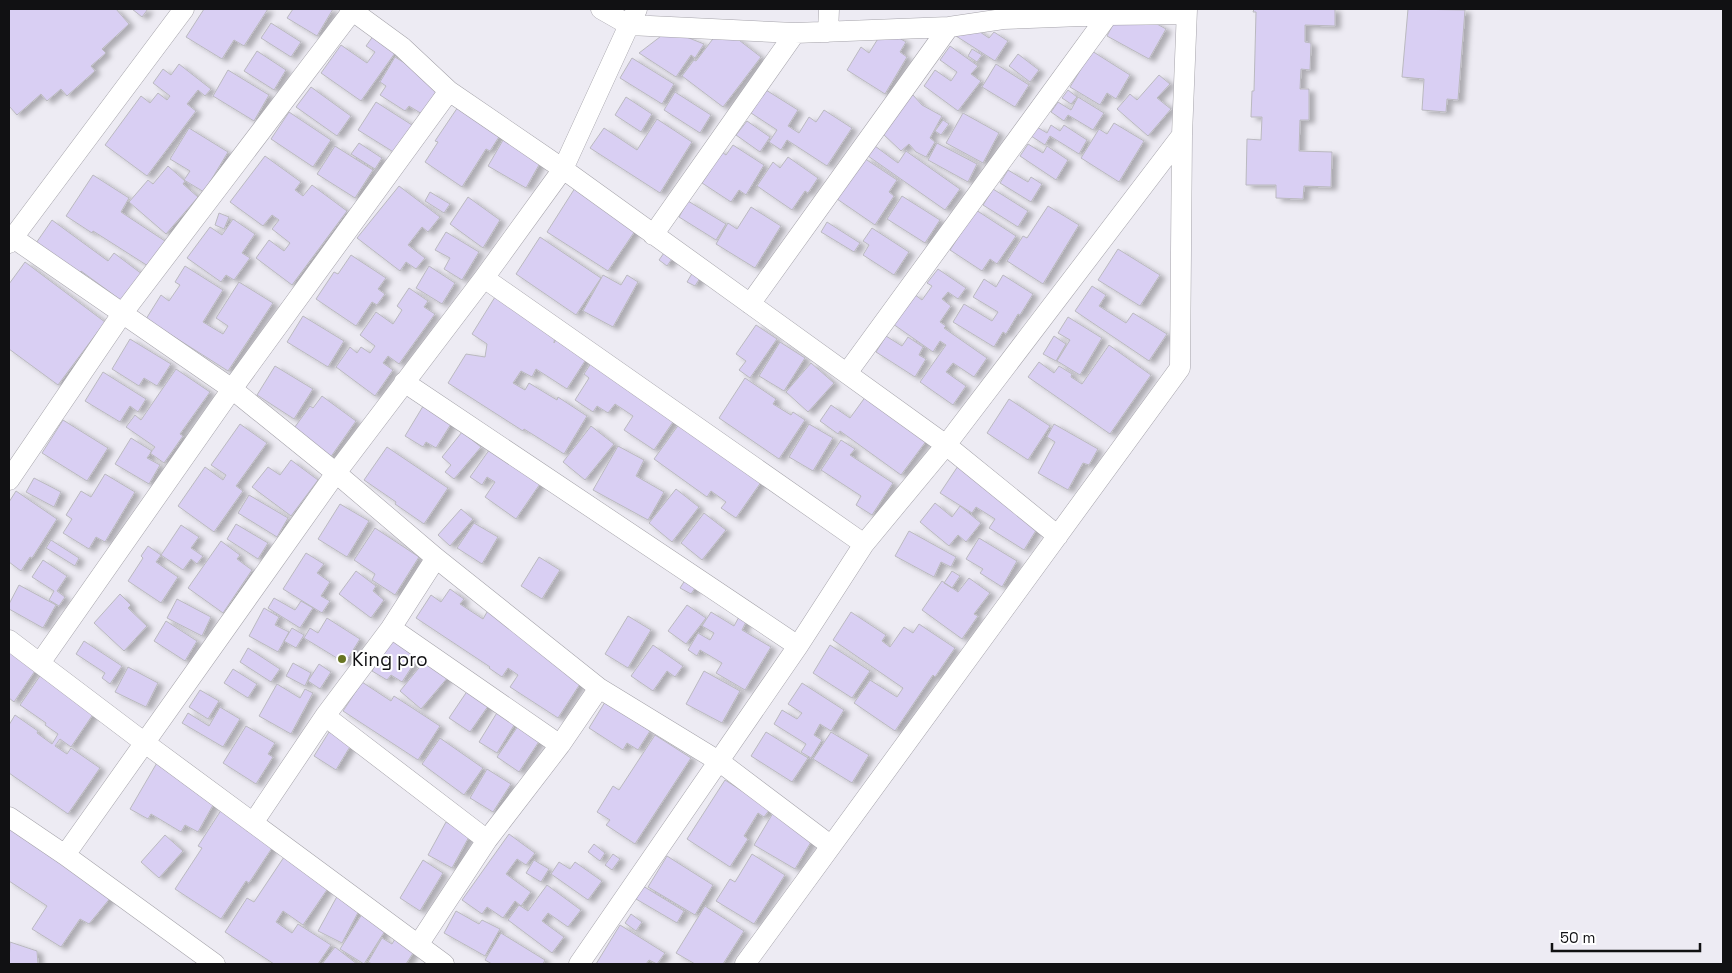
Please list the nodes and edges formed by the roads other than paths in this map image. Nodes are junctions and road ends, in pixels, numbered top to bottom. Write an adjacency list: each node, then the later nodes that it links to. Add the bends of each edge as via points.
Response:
1 (184, 9): 16 (street)
2 (601, 9): 8 (street)
3 (829, 9): 10 (street)
4 (351, 10): 12 (street, via 402,47); 19 (street)
5 (1187, 12): 7 (street); 13 (street)
6 (1003, 14): 7 (street); 9 (street)
7 (1108, 15): 20 (street)
8 (633, 17): 11 (street); 14 (street)
9 (949, 27): 10 (street); 18 (street)
10 (828, 32): 11 (street)
11 (795, 33): 15 (street)
12 (449, 91): 14 (street); 22 (street)
13 (1182, 135): 23 (street); 26 (street, via 1180,368)
14 (563, 170): 15 (street); 17 (street)
15 (653, 234): 18 (street)
16 (10, 239): 19 (street)
17 (484, 278): 21 (street); 27 (street)
18 (750, 304): 20 (street)
19 (122, 314): 22 (street); 25 (street)
20 (847, 373): 23 (street)
21 (404, 382): 24 (street); 31 (street)
22 (232, 389): 24 (street); 32 (street)
23 (946, 445): 26 (street); 27 (street)
24 (336, 473): 28 (street); 35 (street)
25 (9, 480)
26 (1058, 536): 41 (street)
27 (864, 544): 31 (street)
28 (436, 558): 29 (street); 33 (street)
29 (391, 628): 34 (street); 36 (street)
30 (9, 640): 32 (street)
31 (798, 646): 37 (street)
32 (40, 663): 35 (street)
33 (599, 688): 36 (street); 37 (street)
34 (325, 716): 39 (street); 40 (street)
35 (144, 743): 39 (street); 42 (street)
36 (560, 745): 40 (street)
37 (720, 762): 41 (street); 46 (street)
38 (9, 817): 42 (street)
39 (253, 823): 43 (street)
40 (486, 840): 43 (street)
41 (830, 845): 47 (street)
42 (65, 855): 44 (street)
43 (418, 946): 45 (street)
44 (215, 964)
45 (444, 964)
46 (579, 964)
47 (745, 964)

